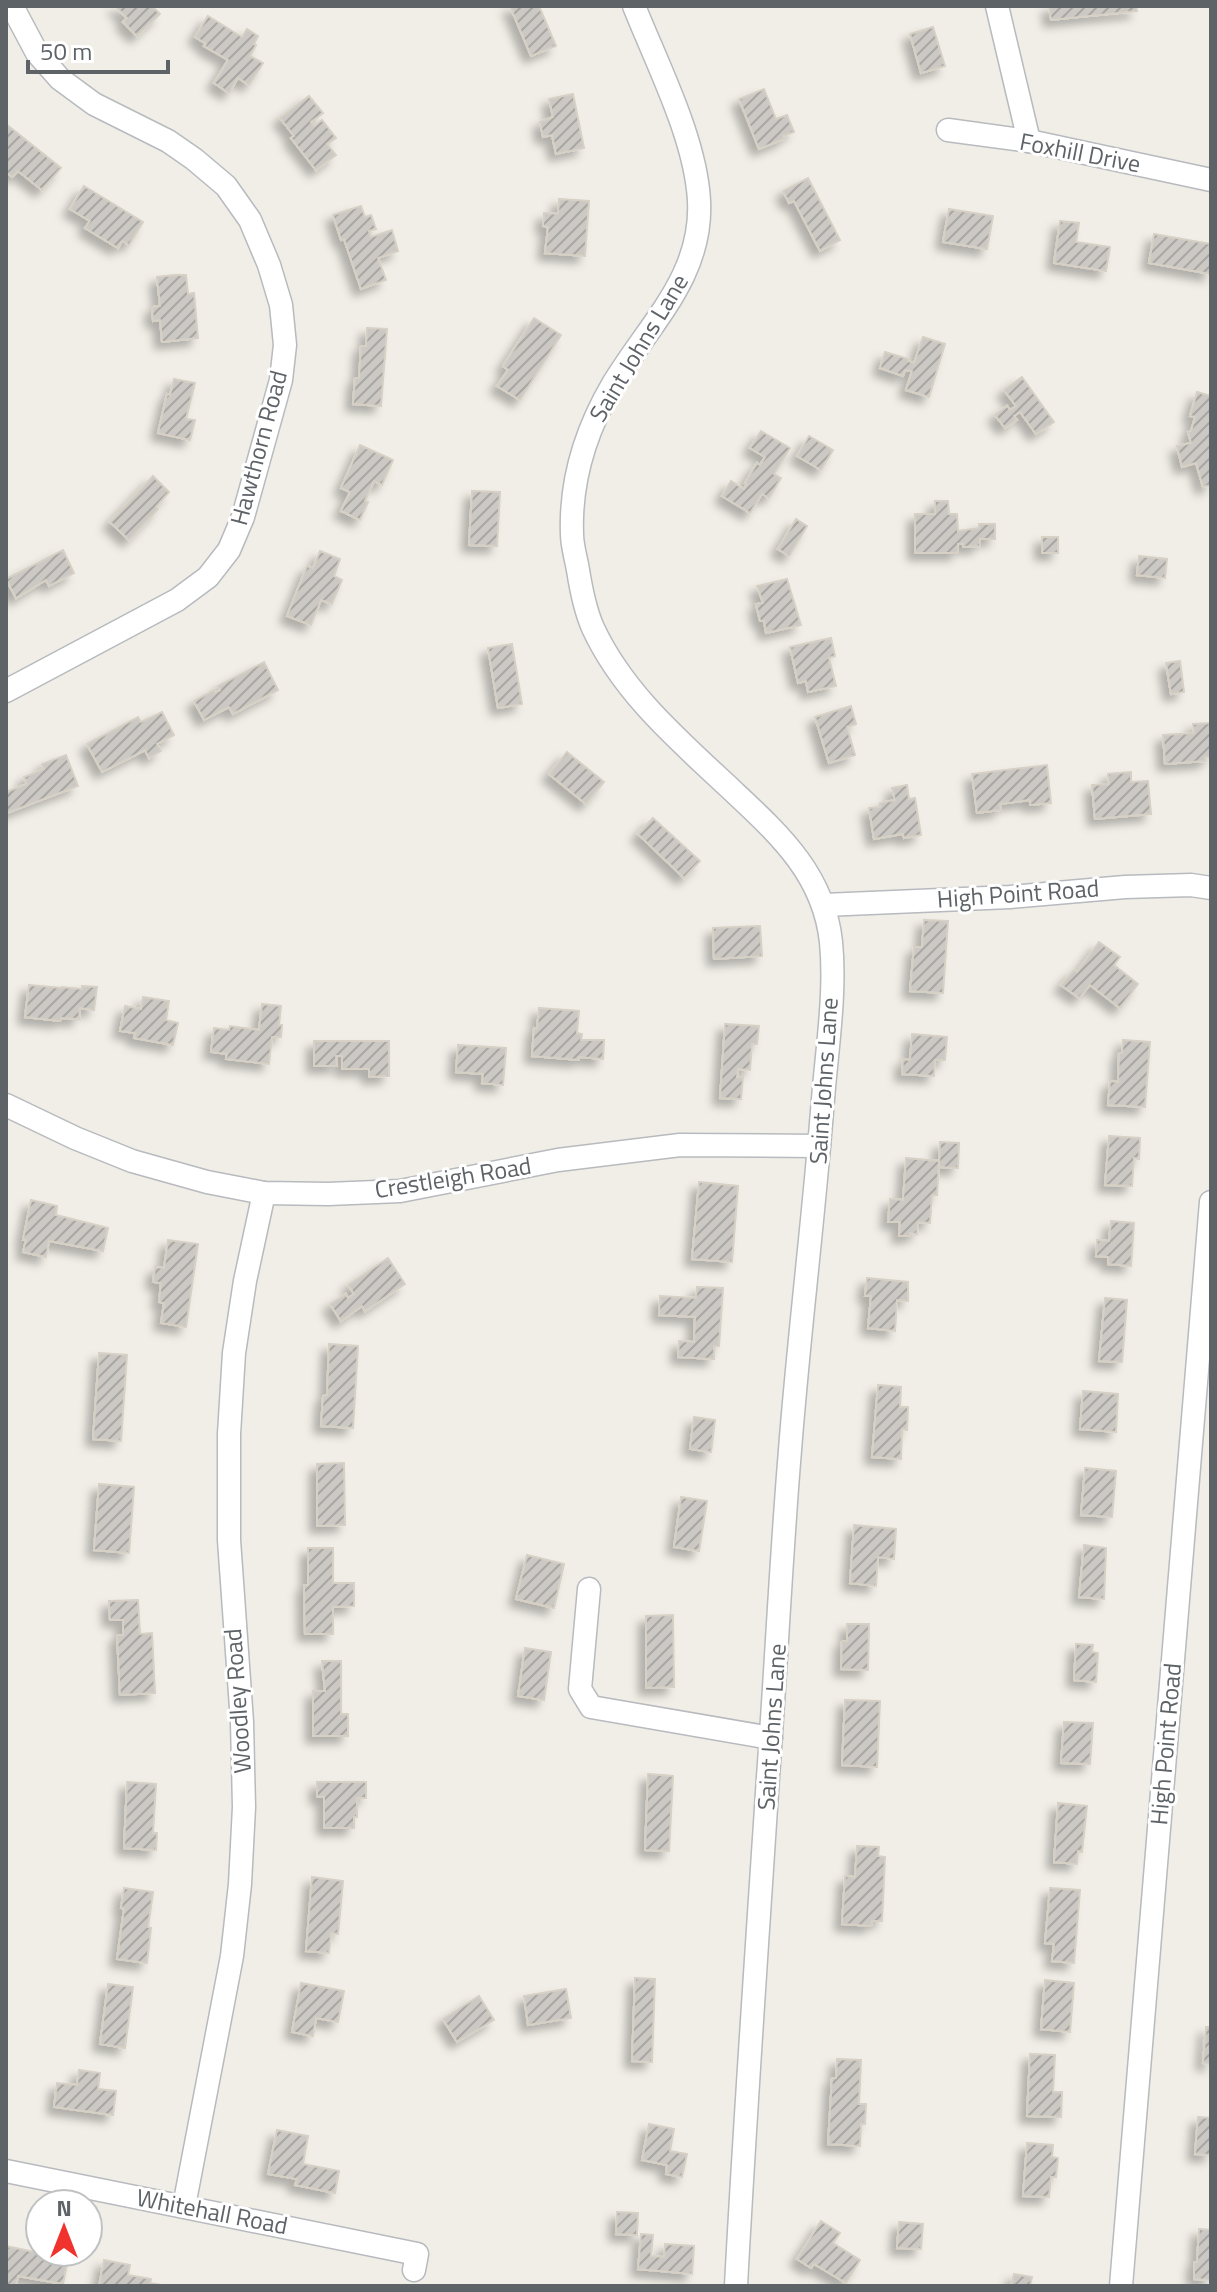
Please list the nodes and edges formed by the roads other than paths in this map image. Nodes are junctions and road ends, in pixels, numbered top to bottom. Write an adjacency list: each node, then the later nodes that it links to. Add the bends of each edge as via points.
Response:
1 (12, 6): 7 (street, Hawthorn Road, via 37,53 60,79 94,104 168,141 226,186 250,220 269,265 285,345 281,380 243,517 229,550 208,577 177,600)
2 (634, 6): 9 (street, Saint Johns Lane, via 688,146 699,202 698,230 680,286 615,382 580,457 572,538 581,588 591,625 637,697 784,841)
3 (997, 6): 5 (street)
4 (948, 130): 5 (street, Foxhill Drive)
5 (1029, 141): 6 (street, Foxhill Drive)
6 (1211, 180)
7 (6, 691)
8 (1211, 888): 9 (street, High Point Road, via 1125,887)
9 (824, 905): 11 (street, Saint Johns Lane, via 832,977)
10 (6, 1105): 12 (street, Crestleigh Road, via 132,1161)
11 (819, 1146): 12 (street, Crestleigh Road, via 680,1145 558,1160 400,1191); 15 (street, Saint Johns Lane, via 790,1450)
12 (264, 1193): 17 (street, Woodley Road, via 234,1353 229,1434 229,1556 242,1722 240,1884 232,1956)
13 (1211, 1202): 22 (street, High Point Road)
14 (589, 1589): 15 (street, via 580,1689 591,1707)
15 (771, 1738): 18 (street, Saint Johns Lane)
16 (6, 2171): 17 (street, Whitehall Road)
17 (184, 2206): 19 (street, Whitehall Road)
18 (738, 2258): 20 (street, Saint Johns Lane); 21 (street)
19 (415, 2262)
20 (736, 2286)
21 (751, 2286)
22 (1121, 2286)

